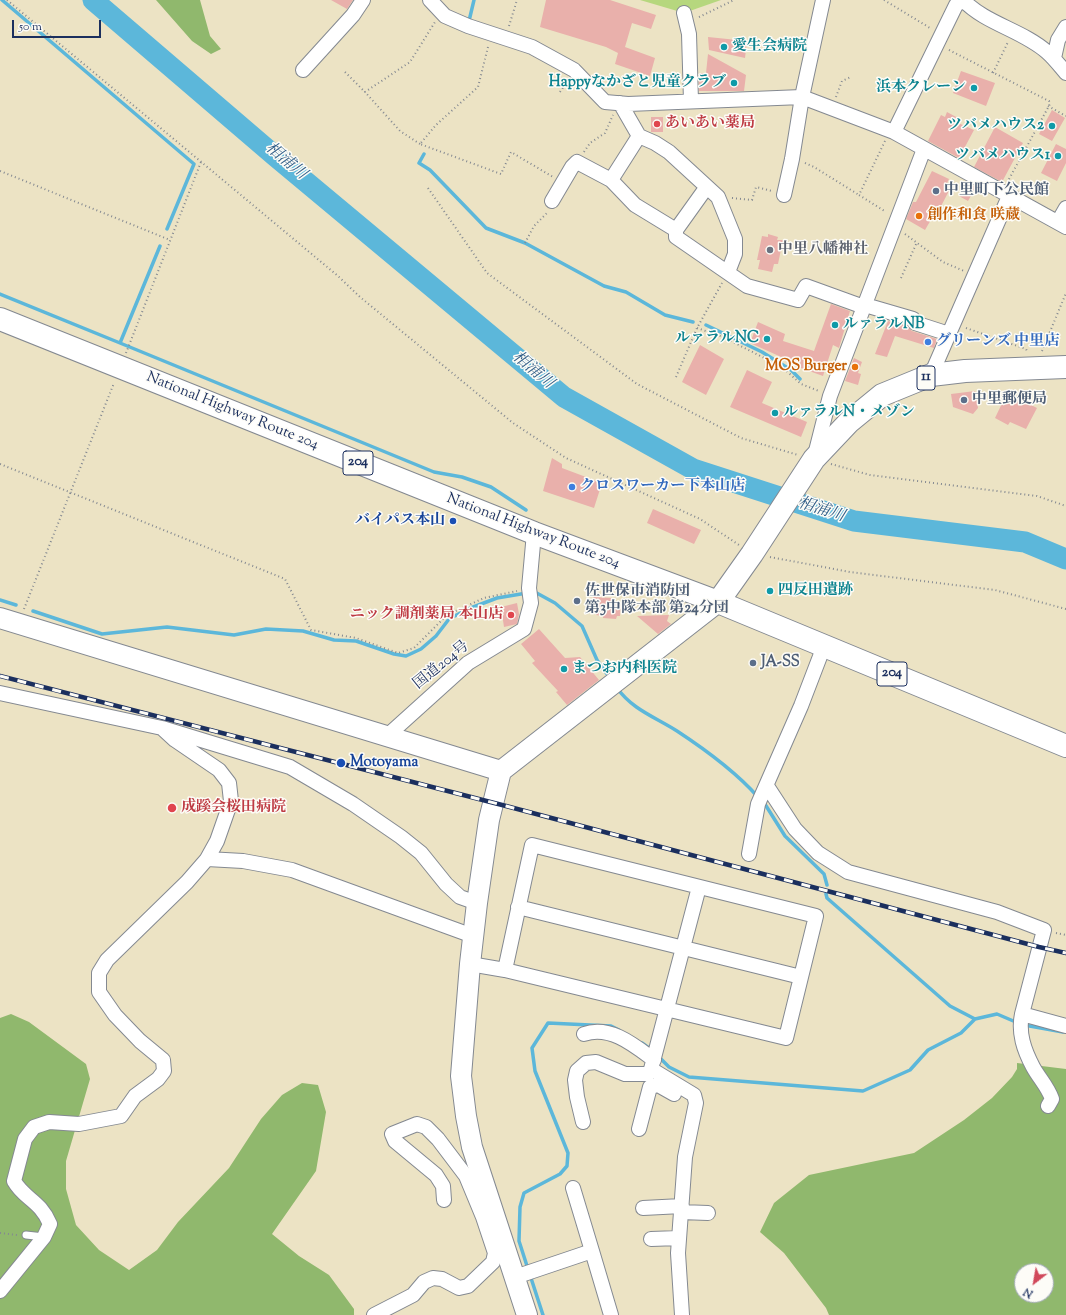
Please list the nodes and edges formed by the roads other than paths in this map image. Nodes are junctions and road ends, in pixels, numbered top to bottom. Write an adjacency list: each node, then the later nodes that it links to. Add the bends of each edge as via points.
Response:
1 (363, 0): 8 (street, via 353,15)
2 (430, 0): 12 (street, via 441,13 458,23 532,47 574,70 605,102)
3 (822, 0): 10 (street)
4 (963, 0): 7 (street, via 974,11 1013,31); 13 (street, via 956,5)
5 (685, 18): 11 (street, via 689,34)
6 (1066, 27): 7 (street, via 1058,40)
7 (1054, 58): 9 (street)
8 (303, 70)
9 (1066, 72)
10 (802, 97): 11 (street); 13 (street); 19 (street)
11 (691, 101): 12 (street)
12 (620, 103): 14 (street)
13 (892, 131): 15 (street)
14 (638, 136): 16 (street); 17 (street, via 669,152)
15 (924, 149): 18 (street); 25 (street)
16 (611, 180): 20 (street, via 577,162); 23 (street, via 635,205)
17 (706, 188): 23 (street); 24 (street, via 718,197 734,239 734,254)
18 (1007, 192): 22 (street); 27 (street, via 975,276)
19 (784, 195)
20 (552, 201)
21 (1066, 208): 22 (street)
22 (1062, 224)
23 (676, 230): 24 (street, via 676,237)
24 (728, 272): 25 (street, via 747,286 798,300 806,286)
25 (865, 306): 27 (street, via 913,319 915,323); 30 (street, via 830,396)
26 (0, 319): 31 (main road, National Highway Route 204 / 204, via 122,360)
27 (951, 329): 29 (street)
28 (1066, 367): 29 (main road, 11)
29 (931, 375): 30 (main road, 11, via 882,395 849,422)
30 (814, 459): 32 (main road, 11)
31 (534, 533): 32 (main road, National Highway Route 204 / 204); 37 (street, 国道204号, via 529,588 531,603 524,629 468,663)
32 (718, 602): 34 (main road, National Highway Route 204 / 204); 39 (street)
33 (9, 620): 37 (street)
34 (824, 646): 38 (main road, National Highway Route 204 / 204); 40 (street)
35 (0, 693): 36 (street)
36 (162, 728): 42 (street, via 219,770 229,783 231,801 217,841); 44 (street, via 290,767 353,804 402,838 421,853 446,884 460,896)
37 (386, 737): 39 (street)
38 (1066, 746)
39 (501, 771): 44 (street, via 489,820)
40 (767, 786): 41 (street, via 758,804); 52 (street, via 795,829 818,853 848,872 997,912 1044,930)
41 (749, 854)
42 (207, 859): 46 (street, via 243,861 292,870); 67 (street, via 188,882 107,960 99,972 99,992 115,1016 163,1060 164,1071 158,1079 135,1096 121,1116 79,1124 49,1122 34,1127 25,1139 14,1181 18,1189 45,1212 50,1224)
43 (699, 887): 45 (street, via 532,845); 47 (street); 50 (street, via 816,916)
44 (477, 903): 46 (street)
45 (518, 907): 47 (street); 49 (street)
46 (473, 936): 48 (street)
47 (684, 949): 50 (street); 51 (street)
48 (470, 964): 49 (street); 65 (street, via 461,1076 472,1147)
49 (505, 970): 51 (street)
50 (801, 977): 51 (street, via 786,1038)
51 (668, 1009): 55 (street)
52 (1021, 1019): 53 (street); 57 (street, via 1032,1067 1052,1099)
53 (1066, 1026)
54 (584, 1034): 55 (street, via 595,1030 613,1035 633,1044)
55 (654, 1059): 56 (street, via 694,1095); 58 (street, via 648,1074 625,1074 596,1062 586,1063 577,1071 575,1080)
56 (695, 1100): 59 (street, via 682,1098 658,1085 650,1087); 63 (street, via 685,1157)
57 (1048, 1106)
58 (583, 1122)
59 (639, 1129)
60 (572, 1188): 70 (street)
61 (444, 1200): 65 (street, via 444,1186 436,1175 395,1141 392,1134 417,1124 426,1127 466,1176)
62 (643, 1208): 63 (street)
63 (681, 1209): 64 (street); 68 (street)
64 (708, 1213)
65 (488, 1215): 71 (street); 73 (street, via 493,1262 468,1286 459,1288 442,1279 433,1278 424,1282 413,1295)
66 (26, 1235): 67 (lane)
67 (44, 1237): 72 (street)
68 (679, 1238): 69 (street); 76 (street)
69 (651, 1239)
70 (592, 1251): 71 (street); 75 (street)
71 (518, 1276): 74 (street)
72 (0, 1290)
73 (374, 1315)
74 (527, 1315)
75 (611, 1315)
76 (682, 1315)

